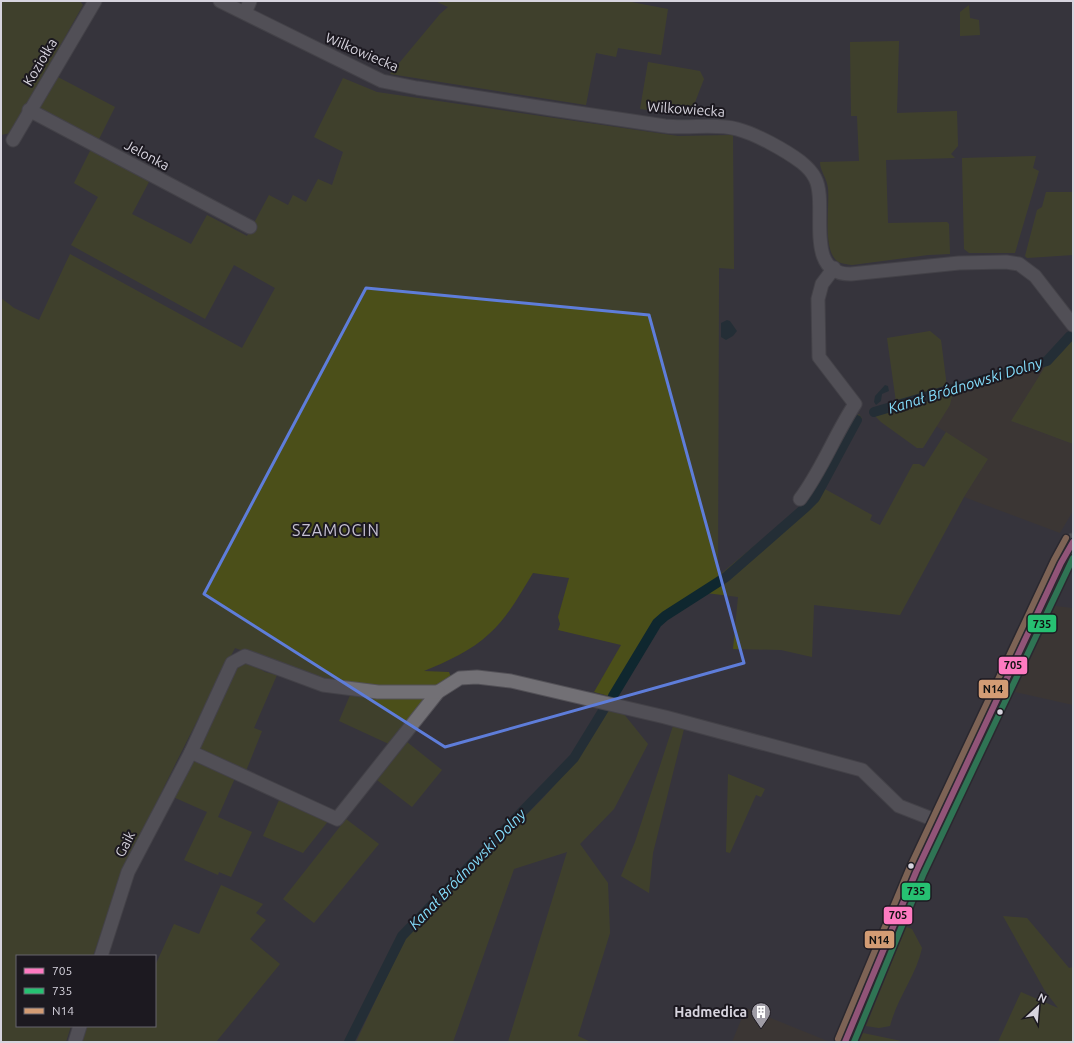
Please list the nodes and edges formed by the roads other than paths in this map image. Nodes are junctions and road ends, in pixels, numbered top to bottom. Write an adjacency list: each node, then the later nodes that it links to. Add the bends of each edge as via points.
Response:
1 (95, 1): 4 (street, Koziołka)
2 (220, 1): 3 (street, Wilkowiecka)
3 (247, 7): 7 (street, Wilkowiecka, via 382,81 667,126 724,126 758,137 800,162 815,178 819,189 820,249 823,257)
4 (29, 110): 5 (street, Koziołka); 6 (street, Jelonka)
5 (13, 140)
6 (250, 227)
7 (834, 268): 8 (street, via 851,274 960,263 1019,264 1035,276); 9 (street, via 822,284 818,299 819,357 856,404)
8 (1073, 325)
9 (800, 499)
10 (1073, 542): 13 (main road)
11 (438, 692): 12 (street, Gaik, via 378,692 323,685 245,656 232,663); 12 (street, via 337,819); 13 (street, via 460,678 477,677 511,681 661,716 862,770 899,806)
12 (191, 752): 14 (street, Gaik, via 128,872)
13 (940, 822): 17 (main road, via 916,872)
14 (101, 955)
15 (80, 1027): 16 (street)
16 (75, 1042)
17 (845, 1042)

